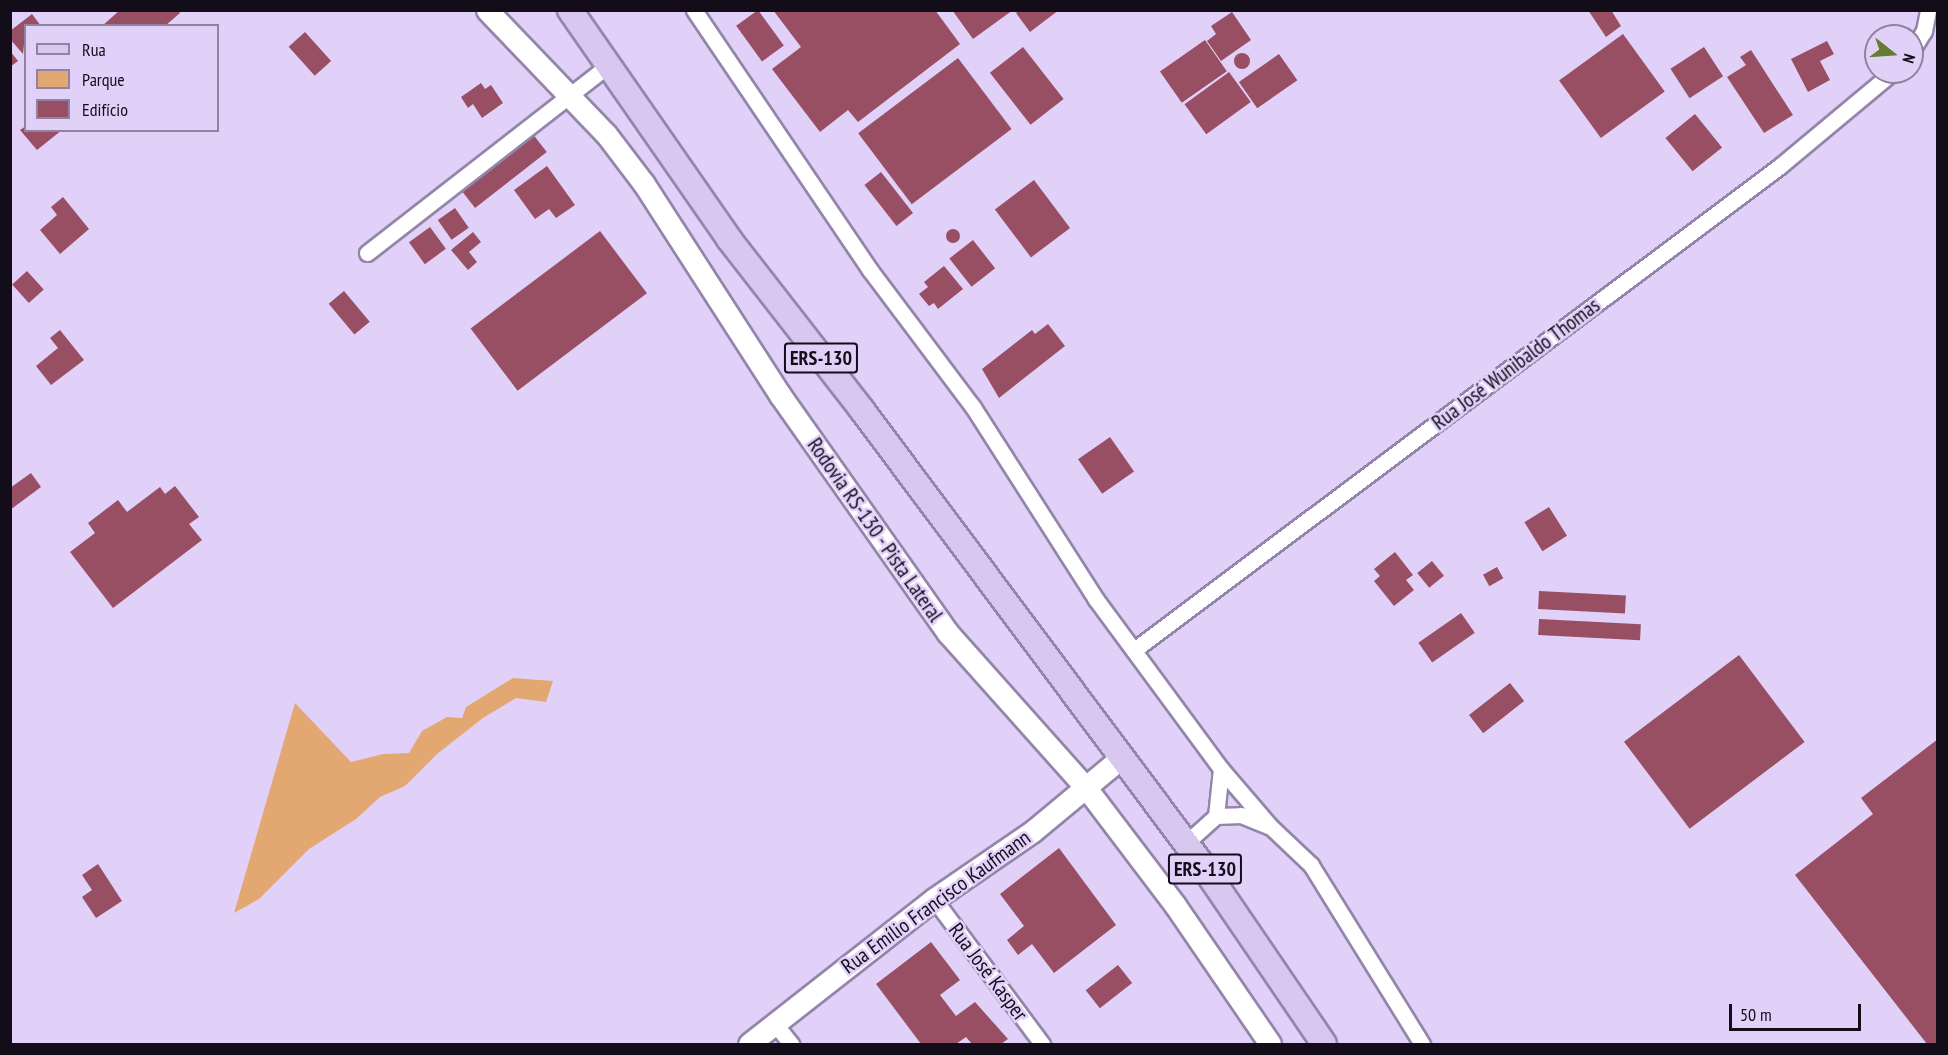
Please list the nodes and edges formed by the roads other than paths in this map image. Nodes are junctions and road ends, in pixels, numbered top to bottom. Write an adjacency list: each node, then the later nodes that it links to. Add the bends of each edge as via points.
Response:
1 (487, 10): 8 (street, Rodovia RS-130 - Pista Lateral)
2 (694, 10): 10 (street, via 870,270 973,407 1095,598)
3 (1928, 10): 5 (street)
4 (577, 13): 6 (main road, ERS-130)
5 (1924, 31)
6 (610, 64): 8 (street); 11 (main road, ERS-130, via 729,239 862,410)
7 (1878, 84): 10 (street, Rua José Wunibaldo Thomas, via 1779,166)
8 (569, 96): 9 (street); 13 (street, Rodovia RS-130 - Pista Lateral, via 606,134 644,184 780,395 948,633)
9 (367, 253)
10 (1134, 650): 12 (street)
11 (1121, 758): 13 (street, Rua Emílio Francisco Kaufmann); 16 (main road, ERS-130)
12 (1221, 769): 14 (street); 15 (street)
13 (1087, 789): 17 (street, Rua Emílio Francisco Kaufmann); 22 (street, Rodovia RS-130 - Pista Lateral, via 1175,905)
14 (1216, 816): 15 (street, via 1241,815); 16 (street)
15 (1271, 827): 24 (street, via 1311,865)
16 (1186, 843): 23 (main road, ERS-130)
17 (934, 899): 18 (street, Rua Emílio Francisco Kaufmann); 21 (street, Rua José Kasper)
18 (775, 1024): 19 (street, Rua Emílio Francisco Kaufmann); 20 (street)
19 (749, 1044)
20 (791, 1044)
21 (1042, 1044)
22 (1270, 1044)
23 (1324, 1044)
24 (1422, 1044)

